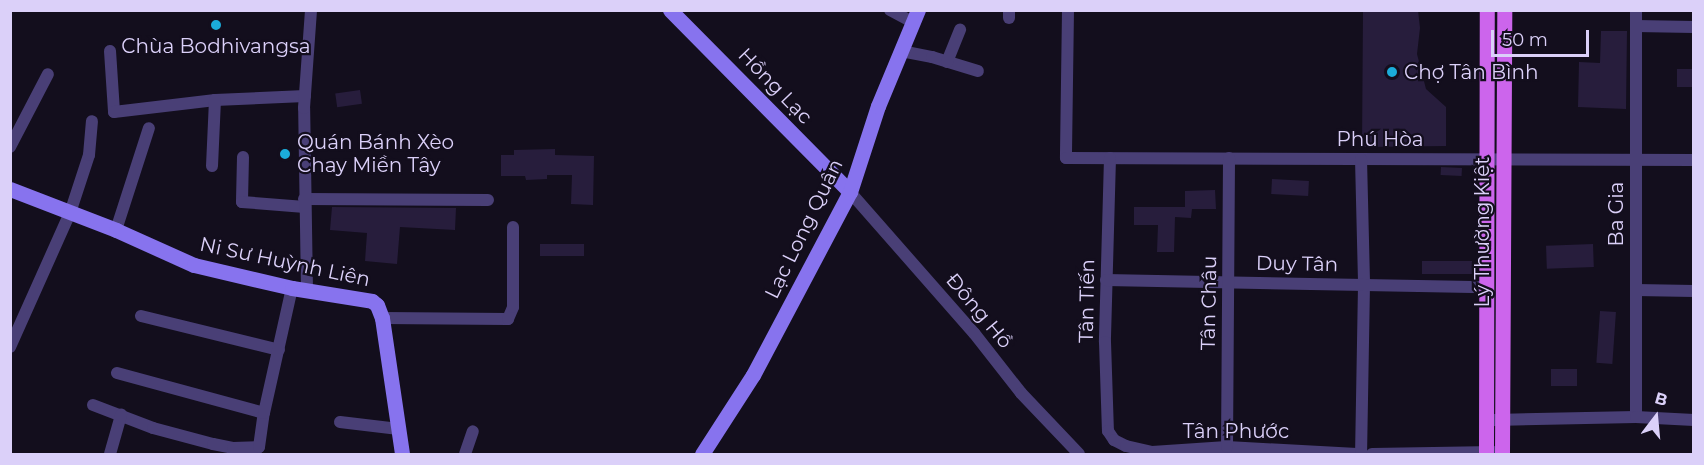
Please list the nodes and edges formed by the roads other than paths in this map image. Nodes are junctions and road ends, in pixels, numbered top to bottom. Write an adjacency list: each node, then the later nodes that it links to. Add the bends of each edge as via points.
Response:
1 (312, 10): 17 (street)
2 (670, 10): 32 (street, Hồng Lạc)
3 (890, 10): 8 (street)
4 (1068, 10): 23 (street, Phú Hòa, via 1066,158)
5 (1487, 10): 26 (main road, Lý Thường Kiệt)
6 (1504, 10): 27 (main road, Lý Thường Kiệt)
7 (1636, 10): 9 (street, Ba Gia)
8 (916, 16): 13 (street, Lạc Long Quân)
9 (1636, 26): 10 (street); 28 (street, Ba Gia)
10 (1694, 27)
11 (960, 30): 14 (street)
12 (110, 51): 18 (street, via 114,112)
13 (901, 51): 14 (street); 32 (street, Lạc Long Quân)
14 (947, 62): 15 (street)
15 (978, 71)
16 (48, 74): 21 (street)
17 (305, 96): 18 (street); 34 (street)
18 (214, 100): 30 (street)
19 (92, 121): 35 (street, via 89,155)
20 (149, 128): 37 (street)
21 (10, 147)
22 (243, 157): 34 (street, via 242,202)
23 (1110, 158): 24 (street, Phú Hòa); 38 (street, Tân Tiến)
24 (1229, 158): 25 (street, Phú Hòa); 39 (street, Tân Châu)
25 (1361, 159): 26 (street, Phú Hòa); 40 (street)
26 (1487, 159): 27 (street, Phú Hòa); 41 (main road, Lý Thường Kiệt)
27 (1503, 159): 28 (street, Phú Hòa); 55 (main road, Lý Thường Kiệt)
28 (1636, 159): 29 (street, Phú Hòa); 43 (street, Ba Gia)
29 (1694, 160)
30 (212, 166)
31 (10, 189): 35 (street, Ni Sư Huỳnh Liên)
32 (850, 192): 68 (street, Lạc Long Quân, via 753,375); 69 (street, Đông Hồ, via 974,333 1020,393)
33 (488, 200): 34 (street)
34 (304, 203): 42 (street)
35 (70, 213): 37 (street, Ni Sư Huỳnh Liên); 47 (street)
36 (513, 227): 46 (street, via 513,307 508,320)
37 (117, 230): 42 (street, Ni Sư Huỳnh Liên, via 194,265)
38 (1106, 280): 39 (street, Duy Tân); 60 (street, Tân Tiến, via 1108,431)
39 (1230, 282): 40 (street, Duy Tân); 61 (street, Tân Châu)
40 (1364, 285): 41 (street, Duy Tân); 71 (street)
41 (1486, 287): 54 (main road, Lý Thường Kiệt)
42 (300, 289): 46 (street, Ni Sư Huỳnh Liên, via 372,301); 48 (street)
43 (1636, 290): 44 (street); 53 (street, Ba Gia)
44 (1694, 291)
45 (141, 316): 48 (street)
46 (382, 318): 58 (street)
47 (10, 347)
48 (279, 350): 51 (street)
49 (117, 373): 51 (street)
50 (93, 405): 52 (street)
51 (264, 413): 63 (street)
52 (121, 415): 62 (street); 65 (street)
53 (1636, 417): 55 (street); 56 (street)
54 (1486, 420): 55 (street); 64 (main road, Lý Thường Kiệt)
55 (1503, 420): 64 (main road, Lý Thường Kiệt)
56 (1694, 420)
57 (340, 422): 58 (street)
58 (399, 429): 66 (street)
59 (473, 431): 67 (street)
60 (1117, 441): 61 (street, Tân Phước, via 1152,452)
61 (1227, 447): 70 (street, Tân Phước)
62 (232, 451): 63 (street)
63 (262, 451)
64 (1494, 453): 72 (street)
65 (110, 454)
66 (402, 454)
67 (465, 454)
68 (702, 454)
69 (1079, 454)
70 (1357, 454)
71 (1361, 454)
72 (1372, 454)

